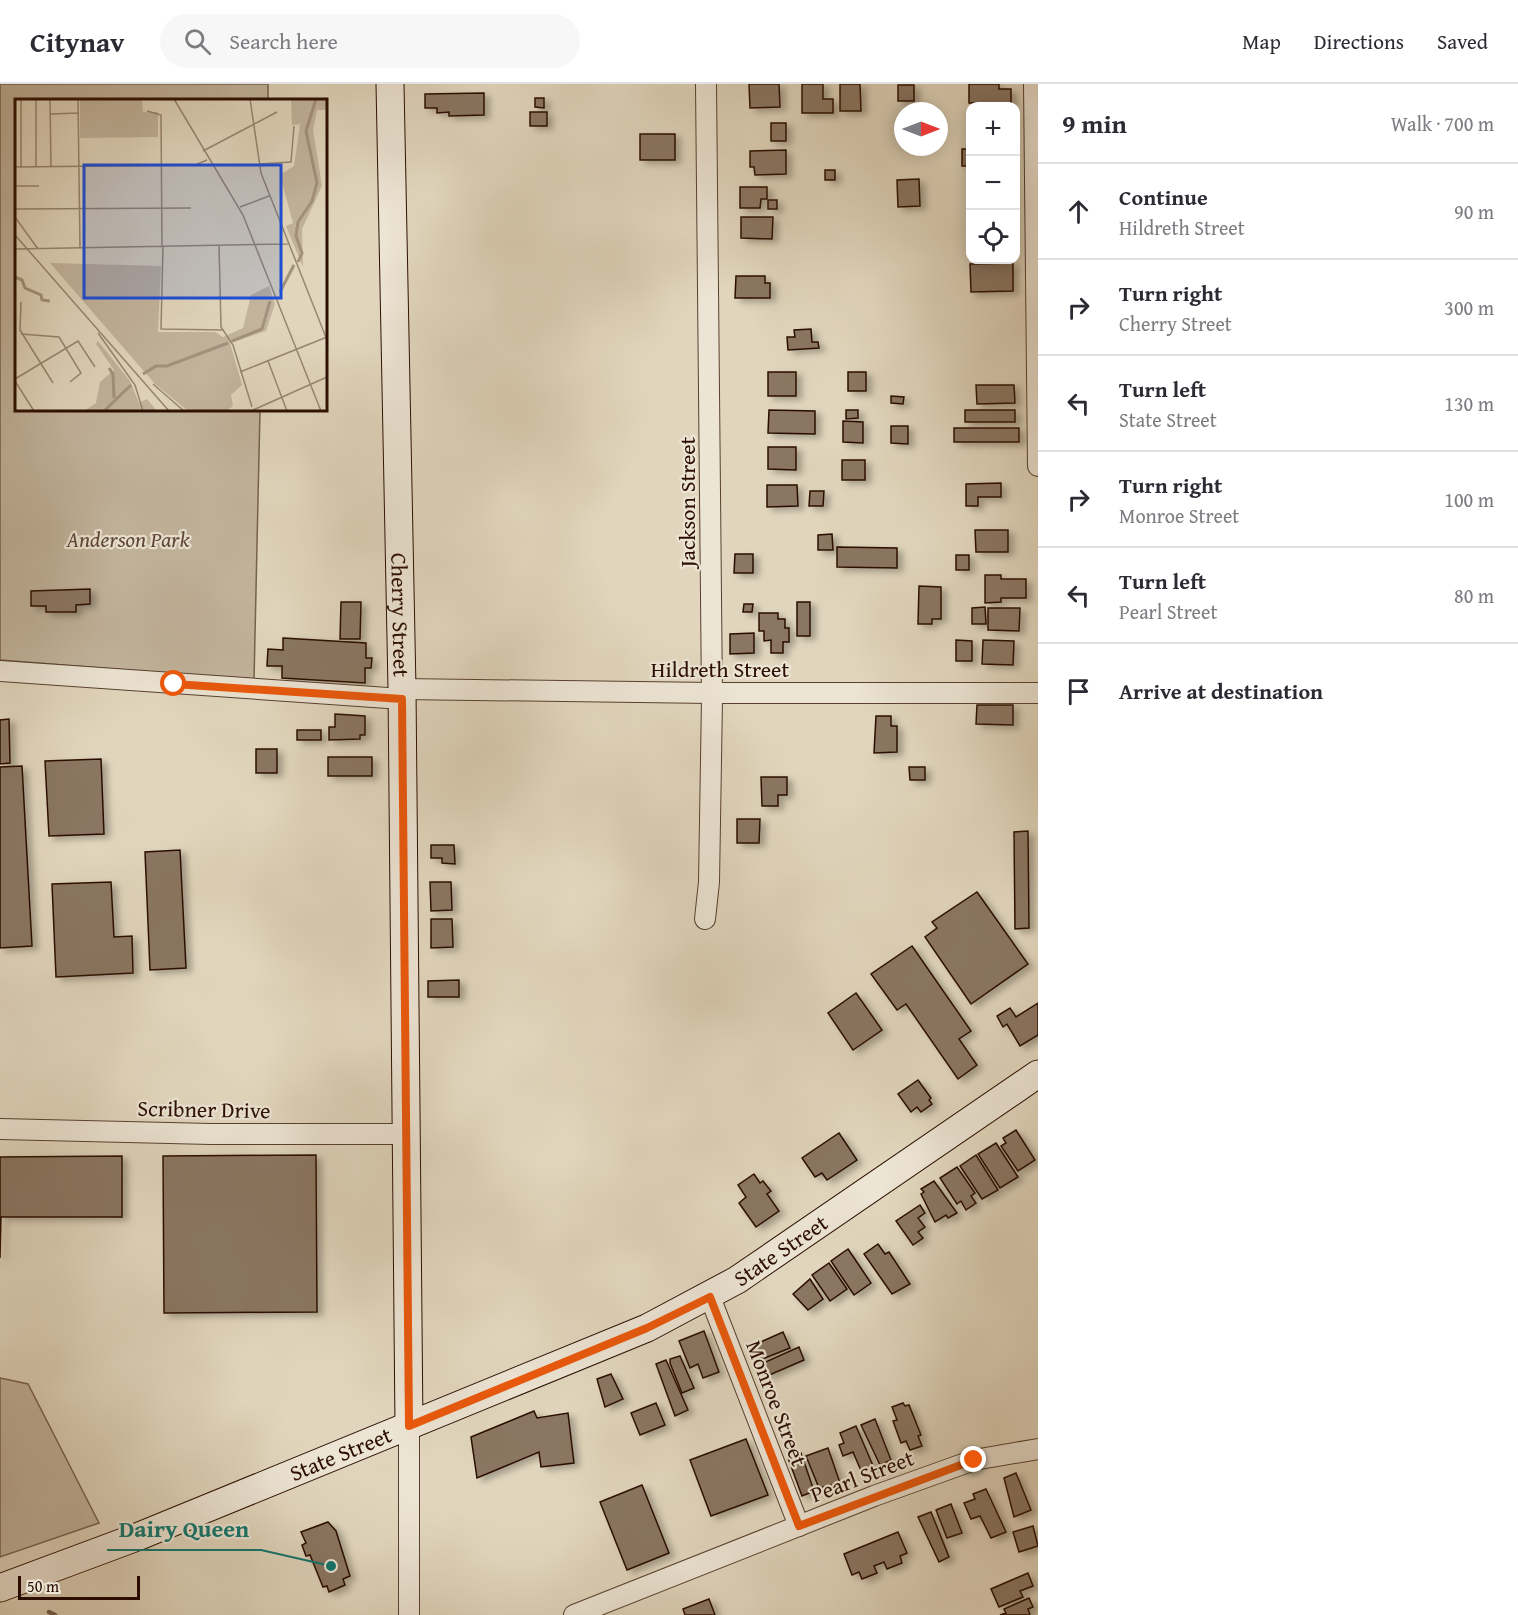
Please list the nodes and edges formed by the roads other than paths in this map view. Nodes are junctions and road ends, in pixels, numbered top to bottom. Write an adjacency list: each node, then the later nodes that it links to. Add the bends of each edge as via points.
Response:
1 (390, 84): 8 (street, Cherry Street)
2 (706, 84): 6 (street, Jackson Street)
3 (1034, 84): 4 (street)
4 (1038, 466)
5 (0, 671): 8 (street, Hildreth Street)
6 (712, 693): 7 (street, Hildreth Street); 8 (street, Hildreth Street); 9 (street, Jackson Street)
7 (1038, 693)
8 (402, 694): 12 (street, Cherry Street)
9 (705, 919)
10 (1038, 1074): 13 (street, State Street)
11 (0, 1129): 12 (street, Scribner Drive)
12 (408, 1134): 14 (street, Cherry Street)
13 (710, 1297): 14 (street, State Street, via 647,1328); 16 (street, Monroe Street)
14 (409, 1426): 17 (street, State Street, via 137,1537); 18 (street, Cherry Street)
15 (1038, 1449): 16 (street, Pearl Street, via 974,1460)
16 (799, 1526): 19 (street, Pearl Street)
17 (0, 1588)
18 (409, 1615)
19 (574, 1615)

